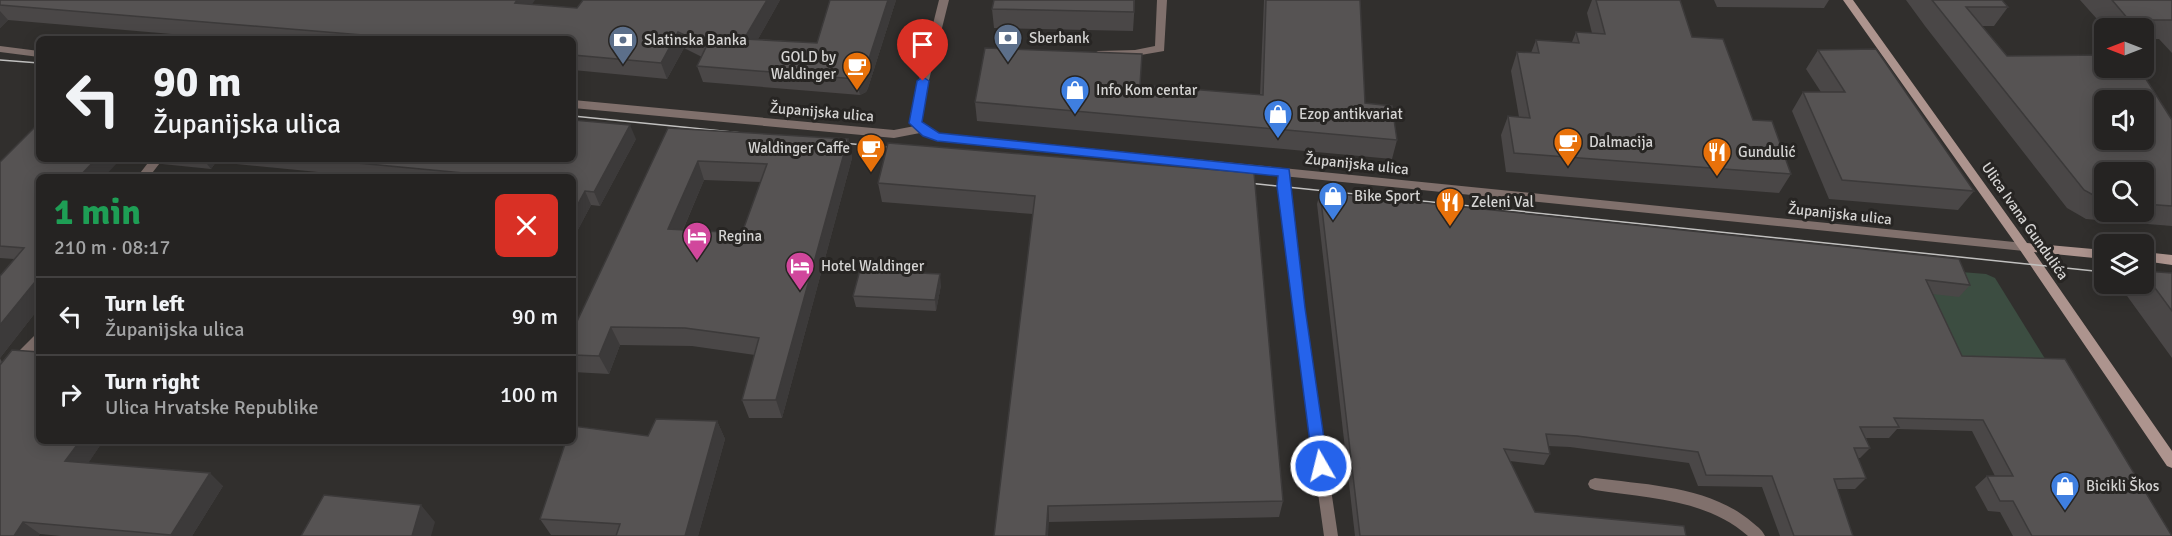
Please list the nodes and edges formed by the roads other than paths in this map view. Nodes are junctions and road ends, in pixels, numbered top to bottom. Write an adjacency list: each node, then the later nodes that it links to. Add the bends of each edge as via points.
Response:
1 (944, 0): 8 (street, via 915,116)
2 (1162, 0): 6 (street, via 1160,49)
3 (1848, 0): 12 (main road, Ulica Ivana Gundulića)
4 (0, 49): 5 (street)
5 (36, 54)
6 (1098, 54)
7 (576, 104): 8 (street, Županijska ulica, via 894,134)
8 (920, 129): 10 (street, Županijska ulica, via 958,140)
9 (155, 162): 11 (street)
10 (1285, 172): 12 (street, Županijska ulica); 20 (street, via 1304,349)
11 (145, 174)
12 (2024, 247): 13 (main road, Županijska ulica); 18 (main road, Ulica Ivana Gundulića)
13 (2094, 253)
14 (2154, 258): 15 (main road)
15 (2172, 260)
16 (36, 342): 17 (street)
17 (8, 372)
18 (2172, 462)
19 (1595, 484): 21 (street, via 1698,500 1724,509)
20 (1331, 536)
21 (1758, 536)

